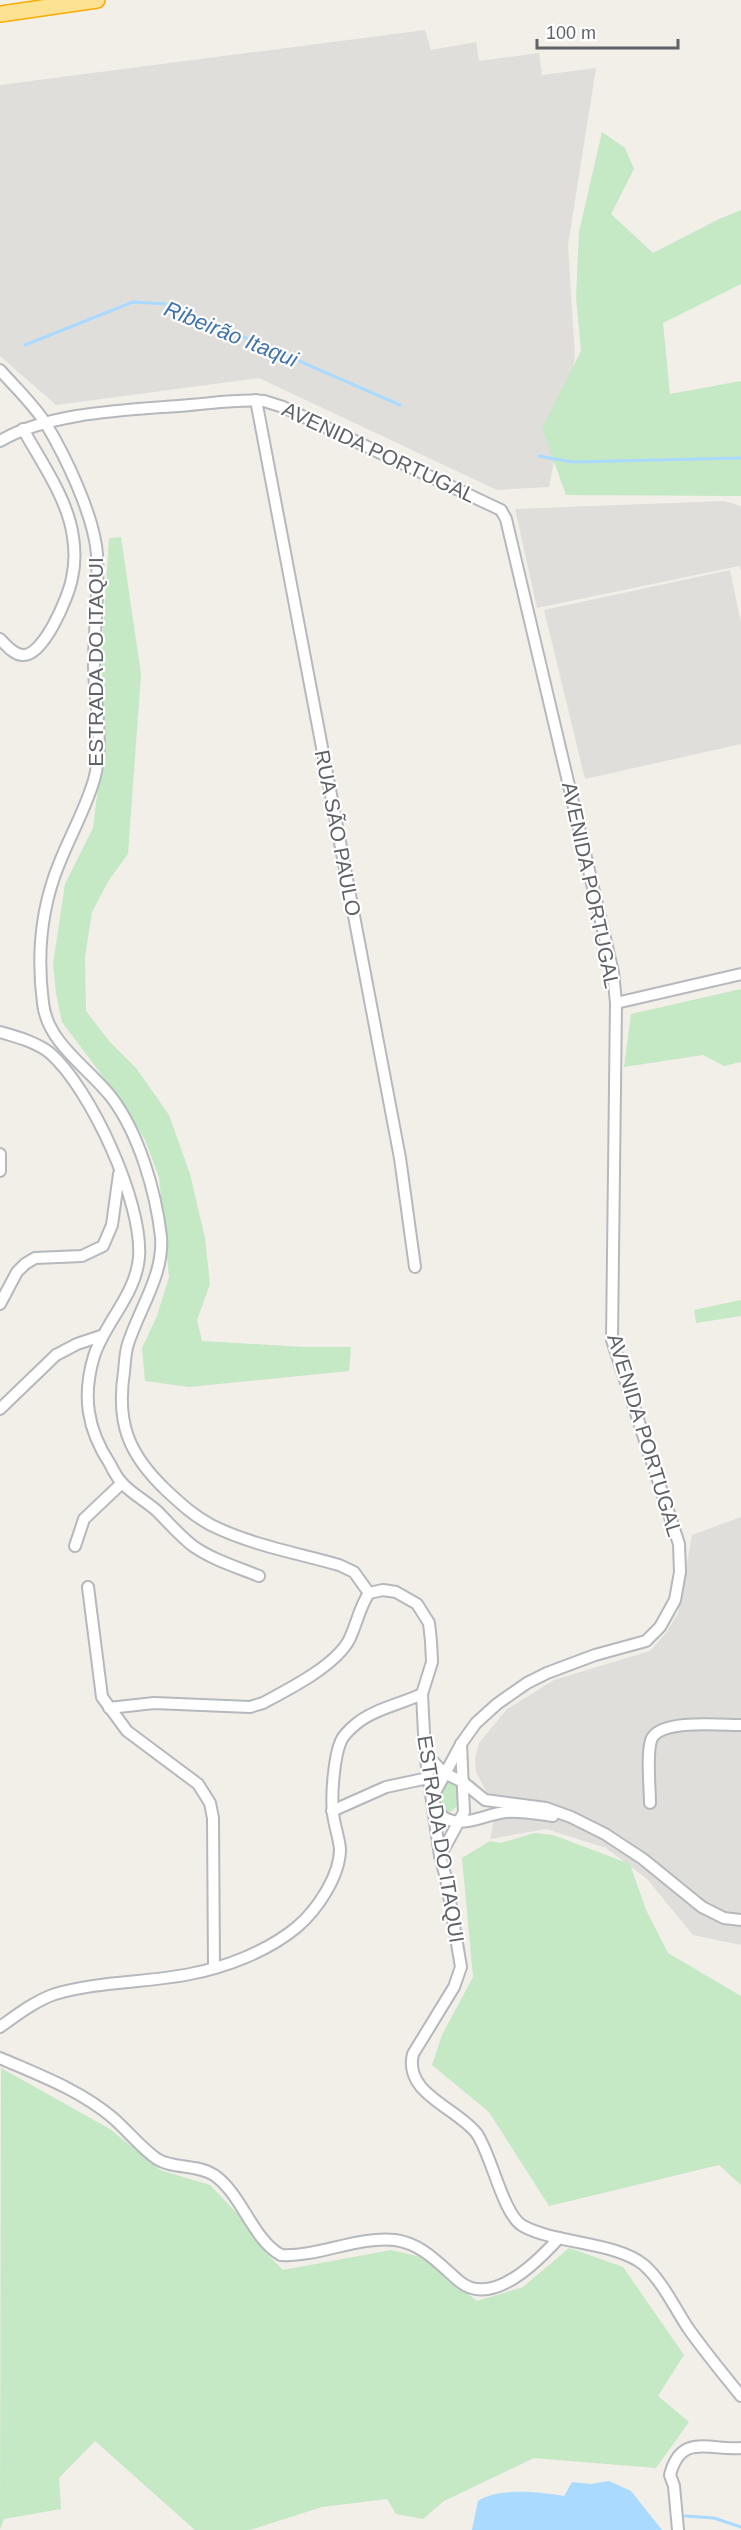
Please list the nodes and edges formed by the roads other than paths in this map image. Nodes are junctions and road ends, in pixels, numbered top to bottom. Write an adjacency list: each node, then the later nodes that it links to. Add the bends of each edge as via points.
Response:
1 (97, 0): 2 (highway)
2 (0, 14)
3 (0, 370): 5 (street, ESTRADA DO ITAQUI)
4 (256, 400): 5 (street, AVENIDA PORTUGAL, via 117,411); 10 (street, AVENIDA PORTUGAL, via 284,406 501,510 505,516 613,972); 15 (street, RUA SÃO PAULO, via 400,1158)
5 (45, 422): 6 (street, AVENIDA PORTUGAL); 23 (street, ESTRADA DO ITAQUI, via 88,511 95,538 98,726 96,775 47,900 40,947 43,1005 53,1034 110,1096 130,1125 143,1158 161,1240 151,1289 127,1345 121,1419 130,1446 149,1474 188,1511 237,1536 339,1565 354,1572)
6 (23, 429): 7 (street, AVENIDA PORTUGAL); 8 (street, via 59,496 73,536 75,556 72,579 48,634 34,651 15,653)
7 (0, 441)
8 (0, 639)
9 (741, 974): 10 (street)
10 (616, 1003): 27 (street, AVENIDA PORTUGAL, via 612,1340 679,1544 678,1586 660,1627 646,1641 595,1655 527,1683 487,1713)
11 (0, 1032): 14 (street, via 50,1053 98,1119)
12 (0, 1154): 13 (street)
13 (0, 1171)
14 (120, 1171): 16 (street, via 112,1225 103,1245 82,1256 35,1258 17,1272); 17 (street, via 133,1211 139,1258 130,1288)
15 (415, 1267)
16 (0, 1304)
17 (101, 1336): 18 (street, via 56,1355); 19 (street, via 89,1377 87,1412 98,1445)
18 (0, 1409)
19 (122, 1483): 20 (street, via 84,1519); 21 (street, via 191,1545 210,1557)
20 (75, 1546)
21 (259, 1576)
22 (88, 1587): 25 (street, via 100,1692)
23 (369, 1593): 24 (street, ESTRADA DO ITAQUI, via 396,1592 425,1613 432,1662); 25 (street, via 360,1606 348,1643 336,1658 263,1703 250,1707 154,1703)
24 (422, 1694): 28 (street, ESTRADA DO ITAQUI); 34 (street, via 370,1715 342,1738)
25 (109, 1708): 39 (street, via 140,1742 192,1778 210,1803)
26 (741, 1725): 33 (street, via 673,1726 658,1732 650,1743)
27 (460, 1744): 29 (street, AVENIDA PORTUGAL); 31 (street)
28 (425, 1753): 29 (street); 30 (street, ESTRADA DO ITAQUI)
29 (444, 1773): 31 (street); 32 (street, AVENIDA PORTUGAL)
30 (428, 1778): 32 (street, ESTRADA DO ITAQUI); 34 (street, via 386,1787)
31 (463, 1782): 35 (street, via 485,1800 546,1808); 36 (street, via 464,1812)
32 (432, 1798): 36 (street, via 442,1816); 37 (street, ESTRADA DO ITAQUI)
33 (650, 1803)
34 (332, 1811): 39 (street, via 340,1850 322,1899 311,1915 278,1941)
35 (571, 1816): 36 (street, via 504,1812 485,1819); 38 (street, via 644,1859 702,1907 724,1918)
36 (459, 1821): 37 (street)
37 (440, 1856): 42 (street, ESTRADA DO ITAQUI, via 460,1967 454,1987 413,2054 412,2069 423,2090 477,2134 514,2219)
38 (741, 1920)
39 (214, 1968): 40 (street, via 53,1995)
40 (0, 2027)
41 (0, 2058): 42 (street, via 75,2092 112,2118 159,2160 214,2175 281,2255 397,2241 429,2253 460,2283 480,2289 519,2276)
42 (559, 2238): 43 (street, ESTRADA DO ITAQUI, via 641,2263)
43 (741, 2396)
44 (741, 2448): 45 (street, via 699,2446 688,2448 676,2459 670,2475)
45 (678, 2530)

